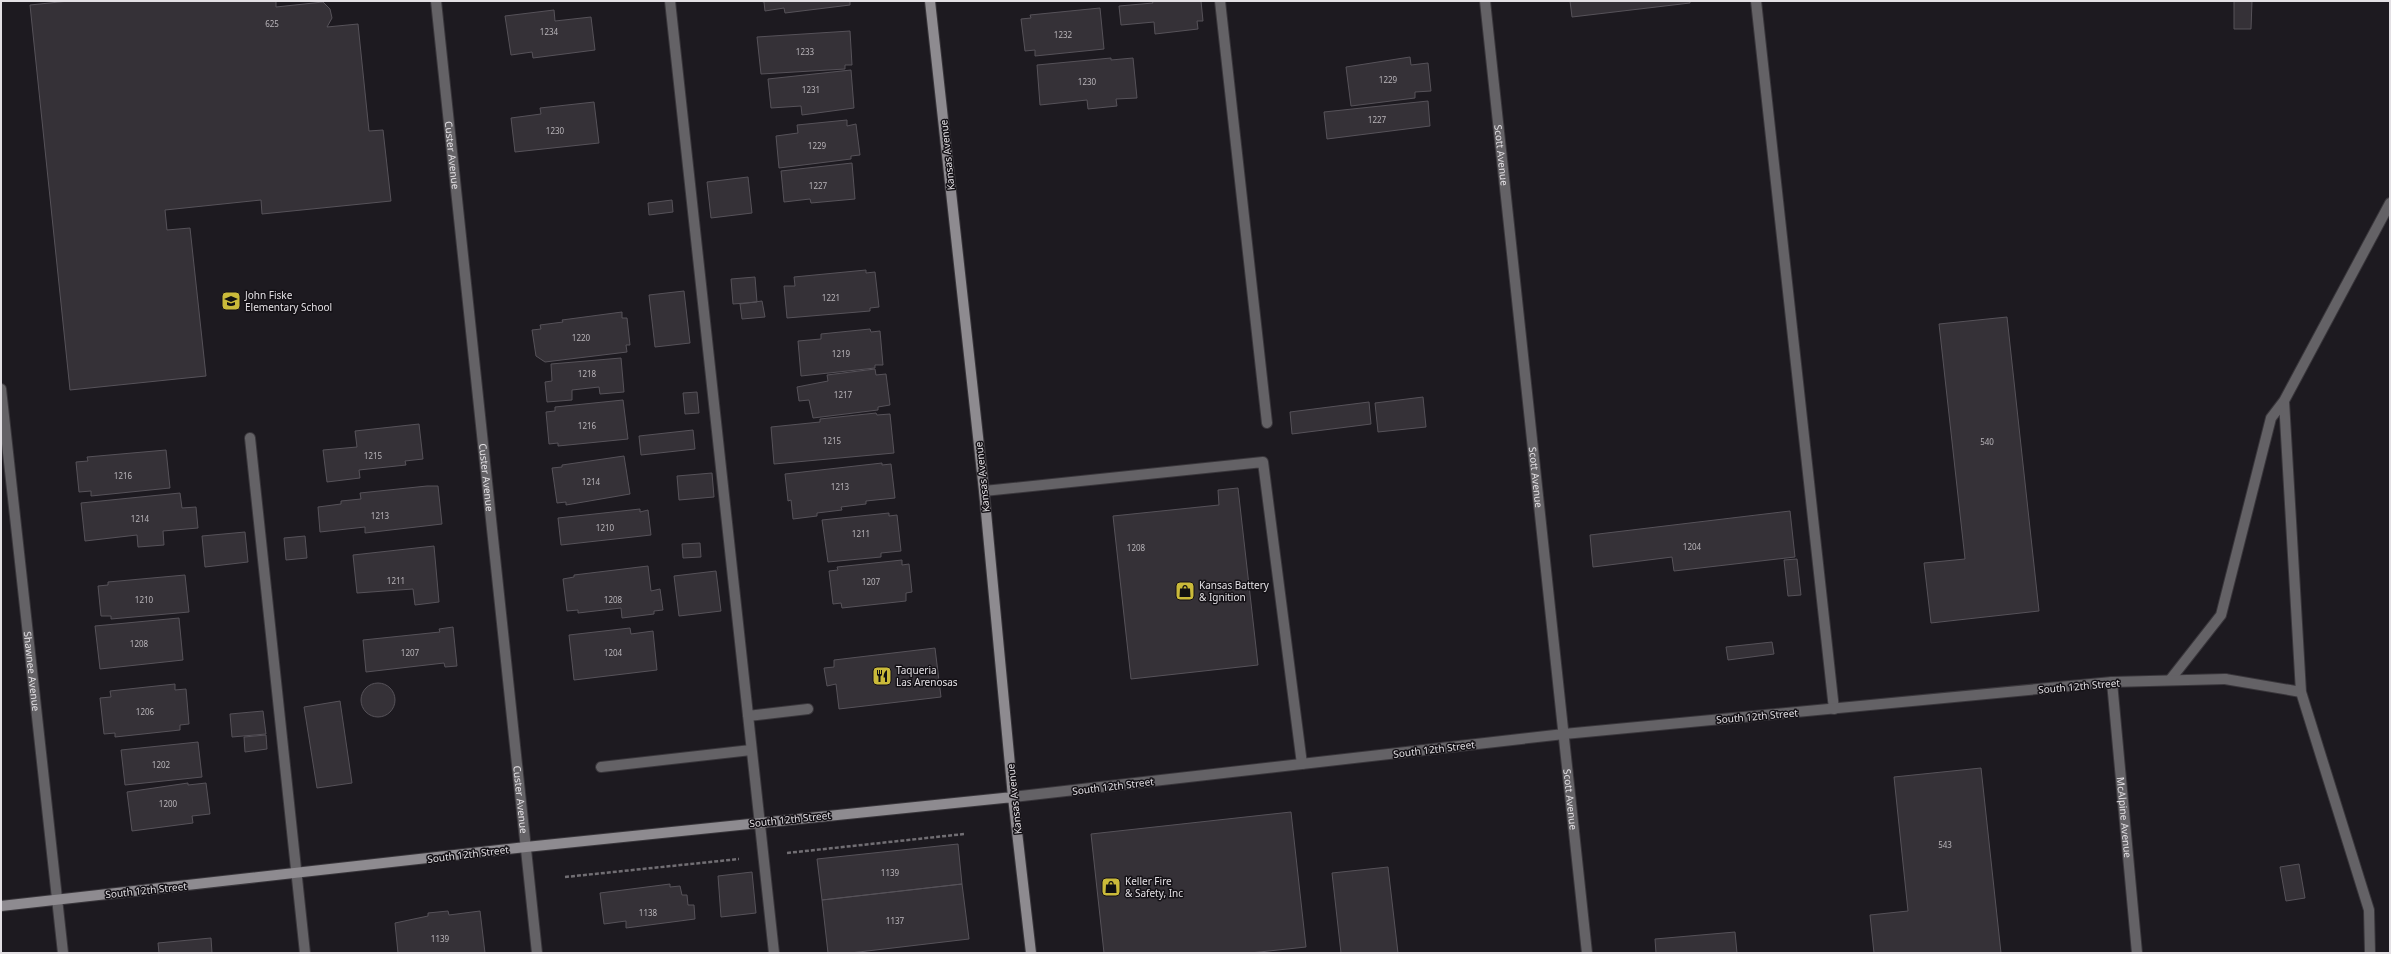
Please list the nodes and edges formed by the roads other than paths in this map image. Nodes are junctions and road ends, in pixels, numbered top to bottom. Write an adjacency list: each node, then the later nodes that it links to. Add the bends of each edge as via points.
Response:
1 (436, 1): 25 (street, Custer Avenue)
2 (670, 1): 18 (street)
3 (930, 1): 12 (street, Kansas Avenue)
4 (1220, 1): 10 (street)
5 (1485, 1): 19 (street, Scott Avenue)
6 (1756, 1): 17 (street)
7 (2390, 204): 9 (street)
8 (1, 389): 27 (street, Shawnee Avenue)
9 (2284, 402): 13 (street, via 2271,418 2221,615); 15 (street)
10 (1267, 422)
11 (250, 438): 26 (street)
12 (984, 491): 21 (street, via 1263,462); 23 (street, Kansas Avenue)
13 (2170, 680): 14 (street, South 12th Street); 15 (street, South 12th Street, via 2225,679)
14 (2112, 682): 17 (street, South 12th Street); 35 (street, McAlpine Avenue)
15 (2301, 692): 36 (street, via 2369,910)
16 (808, 709): 18 (street)
17 (1834, 709): 19 (street, South 12th Street)
18 (748, 716): 20 (street)
19 (1564, 734): 21 (street, South 12th Street); 34 (street, Scott Avenue)
20 (751, 750): 22 (street); 24 (street)
21 (1302, 764): 23 (street, South 12th Street)
22 (601, 767)
23 (1013, 797): 24 (street, South 12th Street); 33 (street, Kansas Avenue)
24 (760, 822): 25 (street, South 12th Street); 32 (street)
25 (526, 847): 26 (street, South 12th Street); 31 (street, Custer Avenue)
26 (296, 874): 27 (street, South 12th Street); 30 (street)
27 (58, 901): 28 (street, South 12th Street); 29 (street, Shawnee Avenue)
28 (1, 906)
29 (63, 953)
30 (305, 953)
31 (537, 953)
32 (774, 953)
33 (1031, 953)
34 (1587, 953)
35 (2137, 953)
36 (2370, 953)

